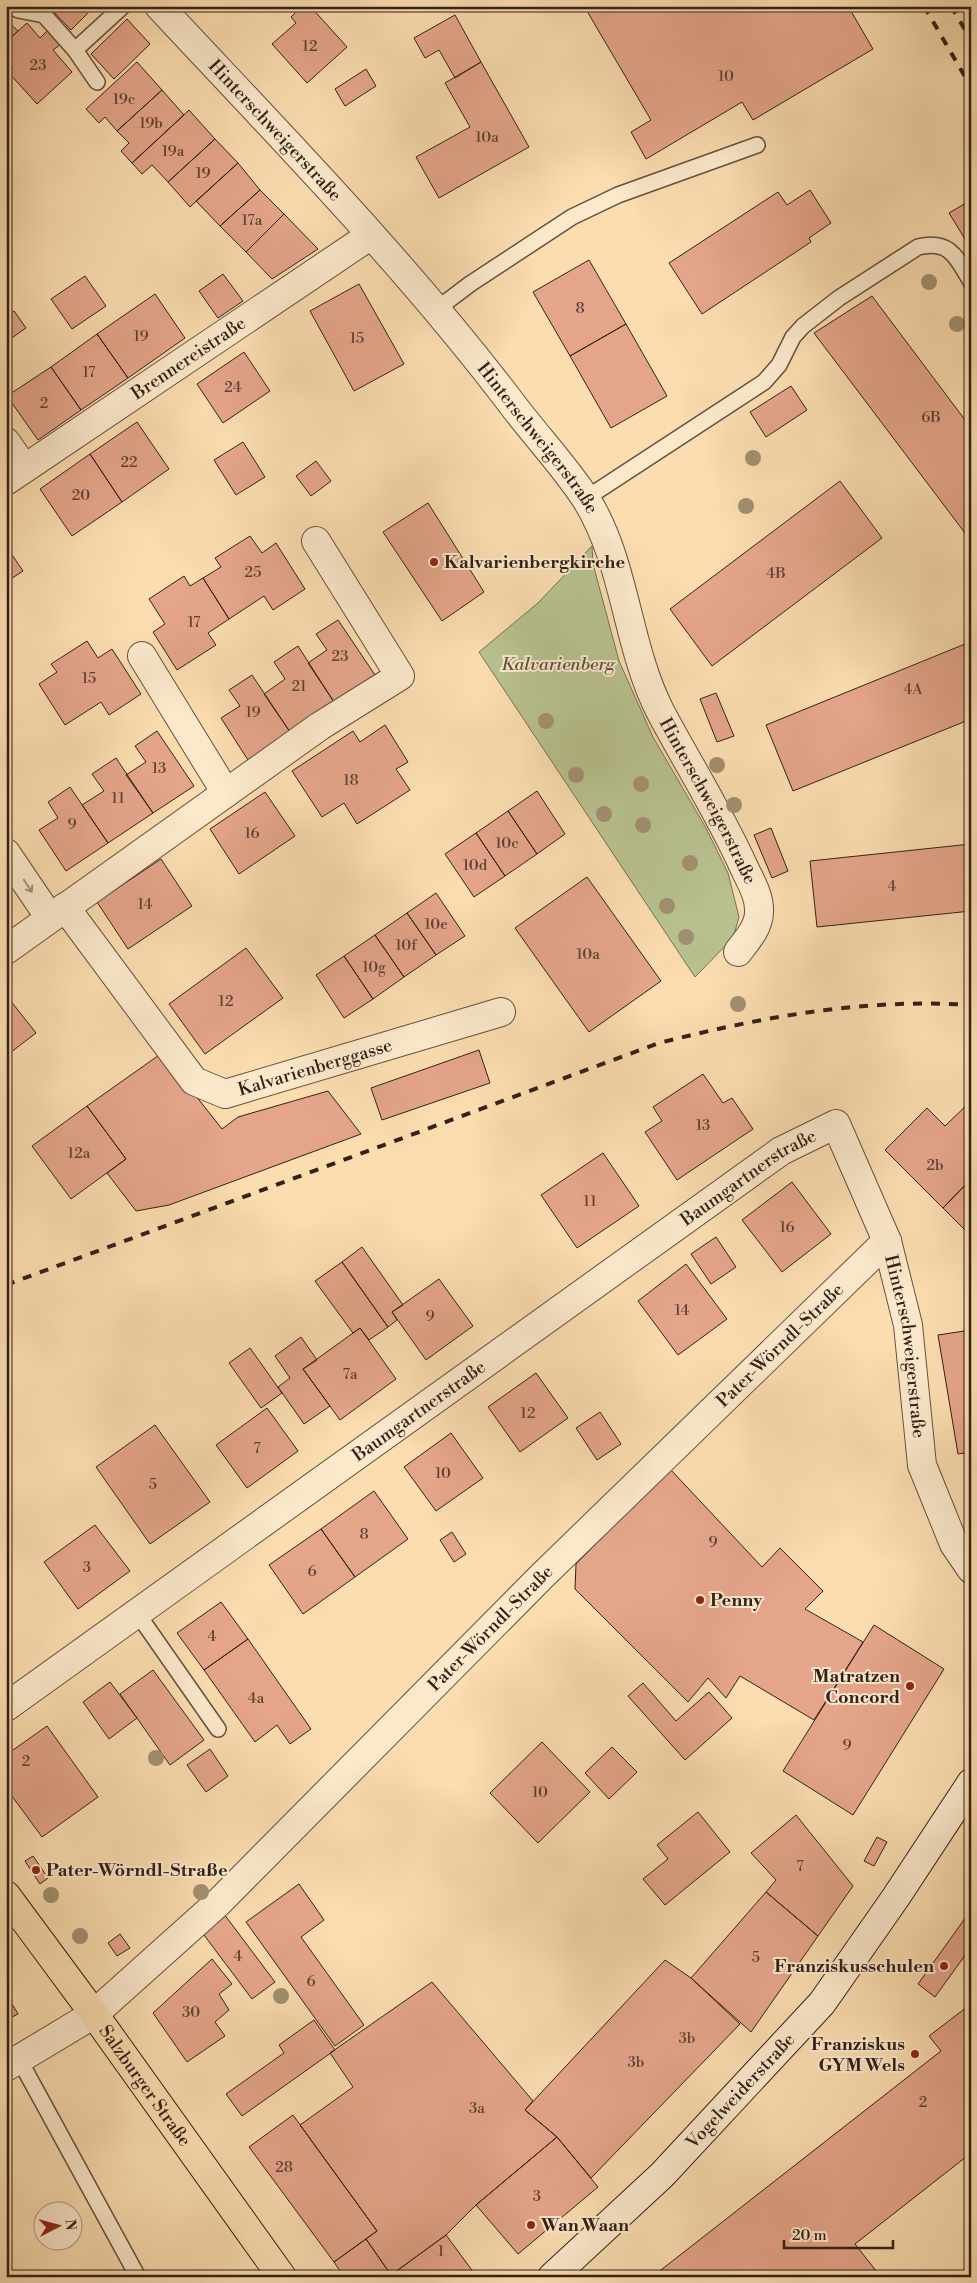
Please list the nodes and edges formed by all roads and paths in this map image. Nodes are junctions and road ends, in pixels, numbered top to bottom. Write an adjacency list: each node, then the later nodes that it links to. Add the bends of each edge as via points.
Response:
1 (123, 6): 4 (lane)
2 (159, 6): 7 (street, Hinterschweigerstraße)
3 (18, 10): 4 (lane, via 44,15)
4 (75, 50): 5 (lane)
5 (97, 82)
6 (757, 145): 9 (lane, via 618,195 572,217)
7 (371, 234): 9 (street, Hinterschweigerstraße); 11 (street, Brennereistraße)
8 (971, 282): 12 (lane, via 955,255 944,247 931,244 918,247 839,298 803,326 779,365 764,382)
9 (437, 309): 12 (street, Hinterschweigerstraße)
10 (6, 442): 11 (street)
11 (15, 475)
12 (585, 499): 19 (street, Hinterschweigerstraße, via 605,535 645,679 730,836 758,901 756,926)
13 (316, 541): 15 (street, via 400,676 320,726)
14 (142, 656): 15 (street)
15 (226, 793): 17 (street)
16 (6, 853): 17 (street, Kalvarienberggasse, one-way to 17)
17 (57, 913): 18 (street); 20 (street, Kalvarienberggasse, via 194,1081 225,1094)
18 (6, 950)
19 (738, 952)
20 (501, 1012)
21 (836, 1124): 22 (street, Hinterschweigerstraße); 24 (street, Baumgartnerstraße, via 781,1151)
22 (887, 1241): 23 (street, Hinterschweigerstraße, via 908,1325 922,1465 954,1544); 29 (street, Pater-Wörndl-Straße, via 535,1584 219,1902)
23 (971, 1569)
24 (137, 1613): 25 (street, Baumgartnerstraße); 26 (lane)
25 (6, 1707)
26 (218, 1729)
27 (971, 1783): 33 (street, Vogelweiderstraße, via 822,2004 662,2175)
28 (6, 1896): 29 (main road, Salzburger Straße)
29 (94, 2014): 30 (street, Pater-Wörndl-Straße); 32 (main road, Salzburger Straße)
30 (13, 2063): 31 (lane)
31 (138, 2277)
32 (282, 2277)
33 (552, 2277)

